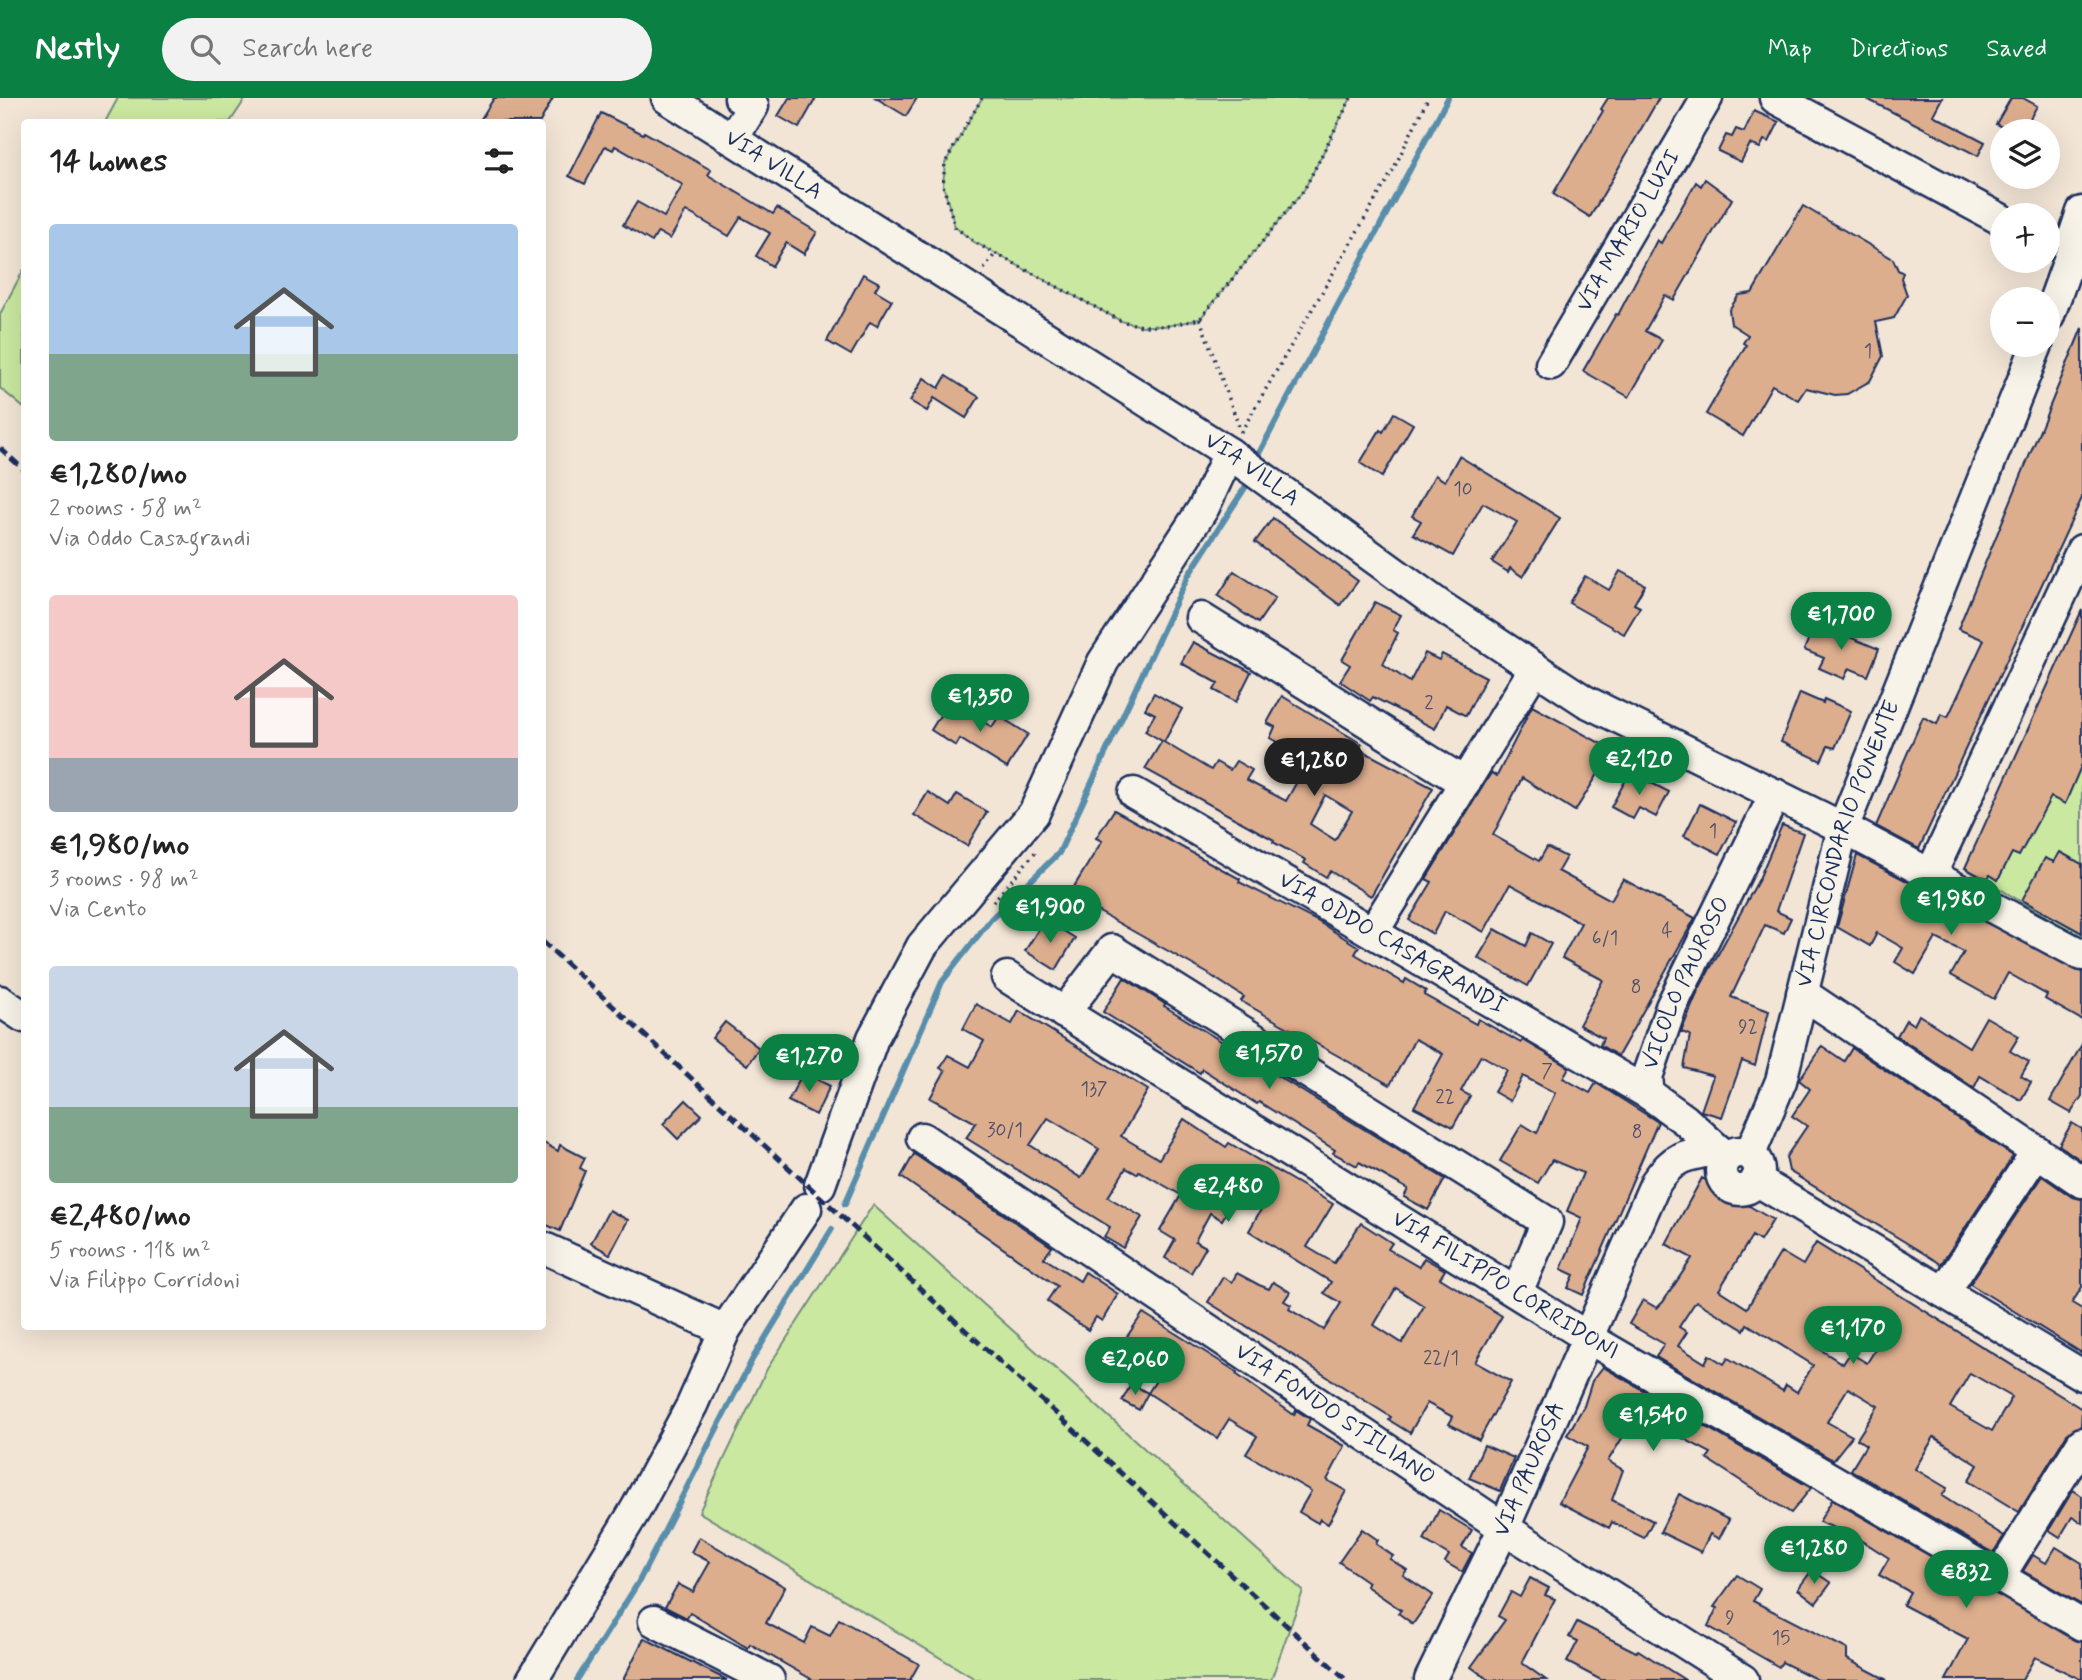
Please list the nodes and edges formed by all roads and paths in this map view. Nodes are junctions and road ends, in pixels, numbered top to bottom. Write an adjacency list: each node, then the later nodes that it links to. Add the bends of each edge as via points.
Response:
1 (667, 98): 8 (street, VIA VILLA)
2 (740, 98): 8 (street, via 753,106)
3 (982, 98): 13 (path, via 945,163 943,185 955,227 974,242 1121,321 1167,326)
4 (1352, 98): 13 (path, via 1304,190)
5 (1428, 98): 16 (path, via 1393,170)
6 (1707, 98): 15 (street, VIA MARIO LUZI)
7 (1776, 98): 10 (street)
8 (732, 139): 16 (street, VIA VILLA)
9 (2082, 212): 11 (street)
10 (1990, 214)
11 (2068, 249): 12 (street)
12 (2057, 287)
13 (1200, 319): 16 (path)
14 (2032, 357): 23 (street, VIA CIRCONDARIO PONENTE)
15 (1551, 364)
16 (1235, 443): 19 (street, VIA VILLA, via 1439,605); 40 (street, via 1203,507 1103,662 1034,813 922,946 873,1038 813,1197)
17 (2082, 550): 24 (street)
18 (1201, 618): 20 (street)
19 (1535, 668): 20 (street); 22 (street, VIA VILLA, via 1585,701)
20 (1465, 783): 25 (street)
21 (1134, 793): 25 (street, VIA ODDO CASAGRANDI)
22 (1775, 794): 23 (street, VIA VILLA); 32 (street, VICOLO PAUROSO, via 1671,1007 1647,1077)
23 (1843, 828): 24 (street, VIA VILLA); 28 (street, VIA CIRCONDARIO PONENTE)
24 (1931, 874): 26 (street, VIA VILLA)
25 (1373, 932): 32 (street, VIA ODDO CASAGRANDI)
26 (2082, 955)
27 (1007, 977): 30 (street, VIA FILIPPO CORRIDONI)
28 (1802, 993): 34 (street); 35 (street, VIA CIRCONDARIO PONENTE, via 1781,1081)
29 (0, 1001): 31 (street)
30 (1064, 1013): 38 (street, VIA FILIPPO CORRIDONI); 38 (street, via 1112,950 1547,1222)
31 (21, 1015)
32 (1649, 1094): 35 (street, VICOLO PAUROSO)
33 (922, 1138): 44 (street, VIA FONDO STILIANO)
34 (2037, 1151): 36 (street); 39 (street)
35 (1744, 1165): 39 (street, VICOLO PAUROSO); 41 (street, VIA PAUROSA, via 1686,1155 1668,1165 1656,1182)
36 (2082, 1182)
37 (546, 1249): 40 (street)
38 (1517, 1292): 41 (street, VIA FILIPPO CORRIDONI)
39 (1944, 1292): 42 (street, VICOLO PAUROSO)
40 (725, 1330): 48 (street, via 692,1405 636,1510)
41 (1586, 1337): 44 (street, VIA PAUROSA); 45 (street, VIA FILIPPO CORRIDONI)
42 (2082, 1376)
43 (2082, 1443): 45 (street)
44 (1504, 1528): 50 (street, VIA PAUROSA); 51 (street, VIA FONDO STILIANO)
45 (1999, 1577): 47 (street, VIA FILIPPO CORRIDONI)
46 (654, 1621): 49 (street)
47 (2082, 1625)
48 (532, 1680)
49 (769, 1680)
50 (1430, 1680)
51 (1743, 1680)

